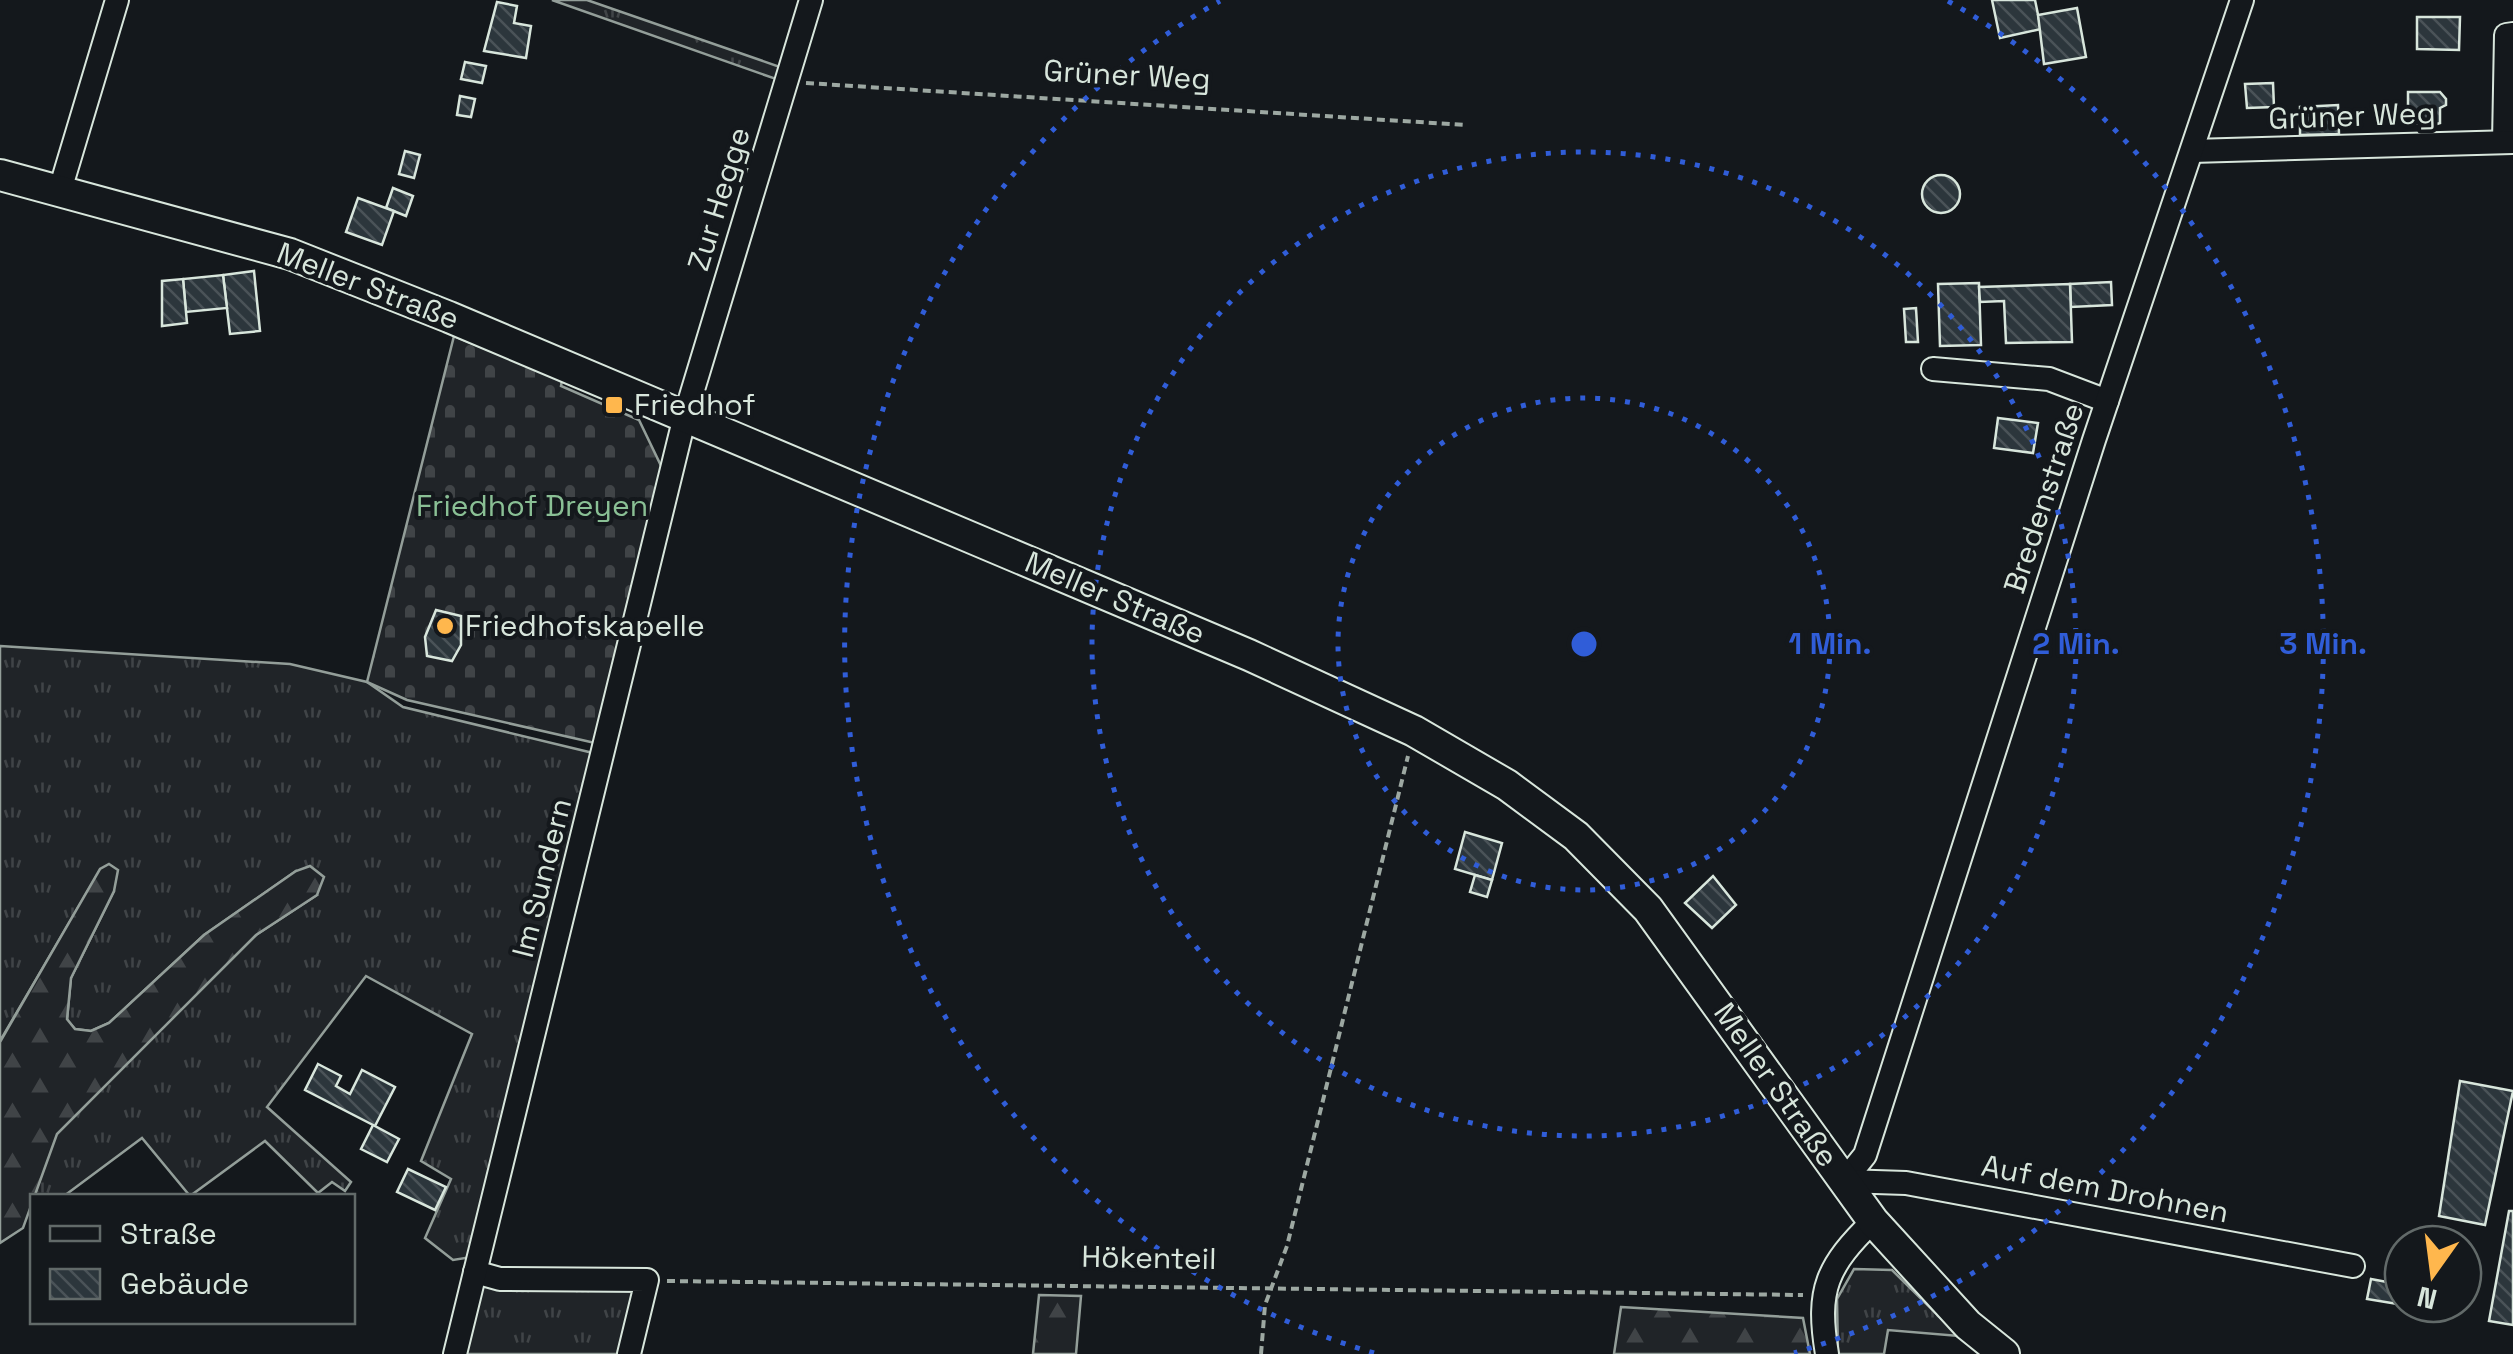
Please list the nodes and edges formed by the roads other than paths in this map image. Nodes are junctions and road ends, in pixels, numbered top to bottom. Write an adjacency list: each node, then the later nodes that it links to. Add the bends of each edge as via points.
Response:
1 (117, 0): 8 (street)
2 (812, 0): 11 (street, Zur Hegge)
3 (2242, 0): 6 (street, Bredenstraße)
4 (2513, 34): 5 (street, via 2506,35)
5 (2509, 142): 6 (street, Grüner Weg)
6 (2192, 151): 10 (street, Bredenstraße)
7 (0, 175): 8 (main road, Meller Straße)
8 (60, 190): 11 (main road, Meller Straße, via 290,254)
9 (1933, 369): 10 (street, via 2049,379)
10 (2107, 401): 12 (street, Bredenstraße, via 1865,1155)
11 (685, 416): 12 (main road, Meller Straße, via 1249,655 1414,732 1508,785 1576,836 1648,909); 15 (street, Im Sundern)
12 (1844, 1181): 13 (main road, Meller Straße); 14 (street, Auf dem Drohnen, via 1906,1183)
13 (1873, 1221): 18 (street, via 1838,1259 1822,1293); 19 (main road, Meller Straße)
14 (2354, 1266)
15 (476, 1272): 16 (street, Im Sundern); 17 (street, via 500,1279 647,1280)
16 (456, 1354)
17 (629, 1354)
18 (1827, 1354)
19 (2004, 1354)

